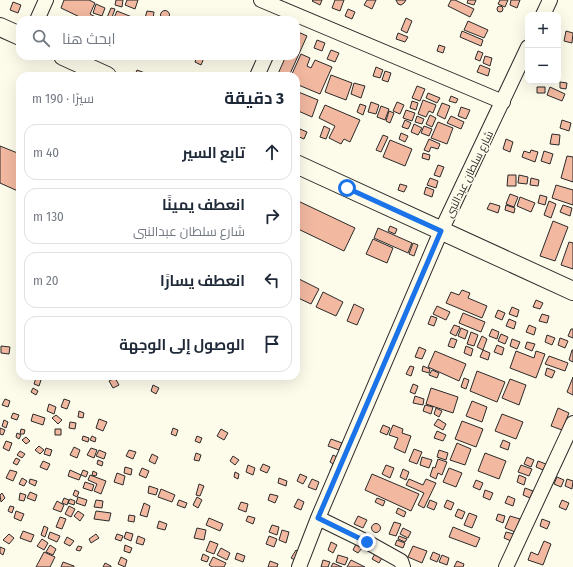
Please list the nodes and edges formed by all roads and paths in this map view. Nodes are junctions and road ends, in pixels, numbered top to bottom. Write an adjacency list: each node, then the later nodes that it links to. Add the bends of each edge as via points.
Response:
1 (46, 0): 6 (street)
2 (261, 0): 4 (street)
3 (550, 0): 5 (street)
4 (286, 10): 14 (street)
5 (544, 12)
6 (39, 16)
7 (0, 27): 8 (street)
8 (16, 34)
9 (525, 54): 14 (street, شارع سلطان عبدالنبى)
10 (72, 60): 12 (street)
11 (264, 60): 13 (street)
12 (98, 72)
13 (259, 72)
14 (503, 102): 16 (street, شارع سلطان عبدالنبى)
15 (300, 166): 16 (street)
16 (441, 231): 17 (street); 19 (street, شارع سلطان عبدالنبى)
17 (573, 291)
18 (573, 423): 22 (street)
19 (318, 518): 20 (street, شارع سلطان عبدالنبى); 21 (street, via 401,561)
20 (299, 567)
21 (403, 567)
22 (506, 567)

